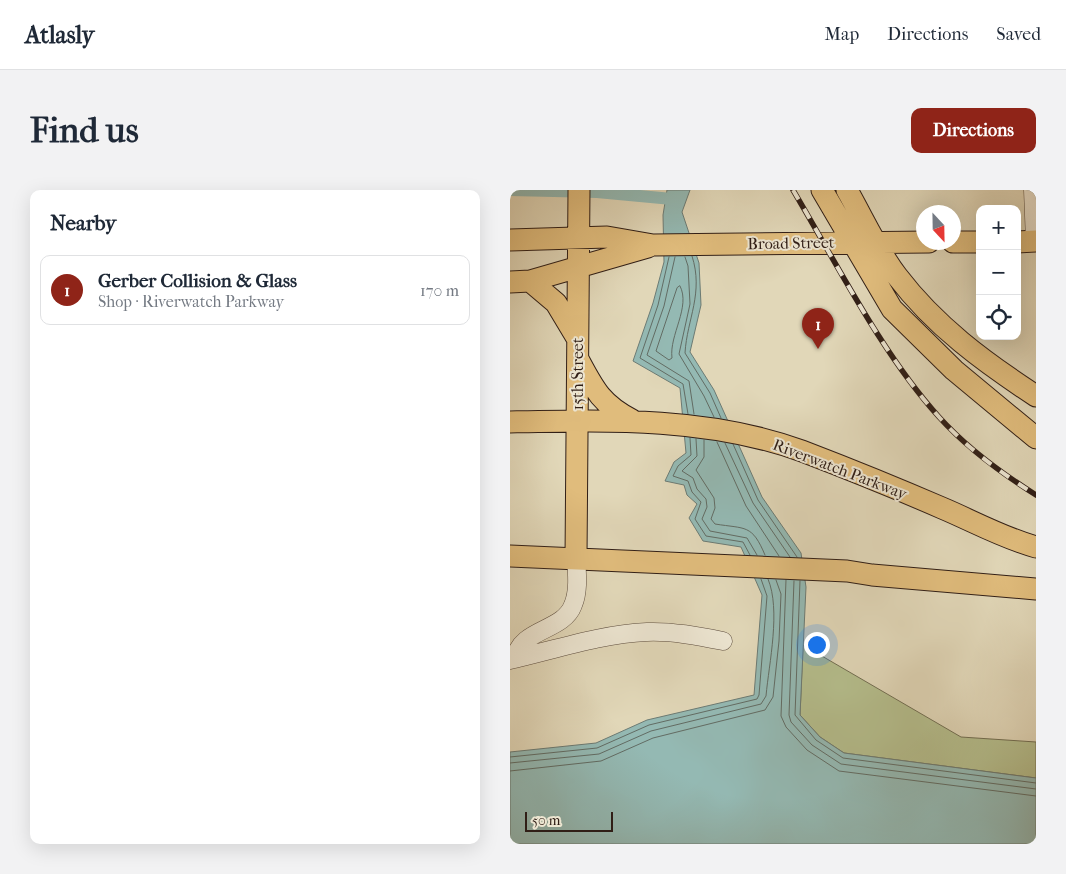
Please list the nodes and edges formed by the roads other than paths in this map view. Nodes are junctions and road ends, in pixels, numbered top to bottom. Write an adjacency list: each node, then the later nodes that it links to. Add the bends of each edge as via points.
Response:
1 (579, 190): 5 (main road, 15th Street)
2 (822, 190): 8 (main road)
3 (847, 190): 12 (main road)
4 (1033, 190): 7 (street)
5 (578, 238): 6 (main road, Broad Street); 13 (main road, Broad Street, via 607,237); 14 (main road, 15th Street)
6 (510, 240)
7 (1030, 241)
8 (851, 242): 12 (main road, Broad Street); 13 (main road, Broad Street); 21 (main road, via 892,308 916,334)
9 (916, 242): 12 (main road, Broad Street)
10 (961, 242): 11 (main road)
11 (976, 242)
12 (878, 243): 17 (main road, via 896,275 928,313 962,344)
13 (653, 245): 14 (main road, Broad Street)
14 (577, 267): 15 (main road, Broad Street); 16 (main road, 15th Street)
15 (520, 281): 16 (main road, via 556,303)
16 (577, 347): 18 (main road, 15th Street); 20 (main road, via 602,400 615,411)
17 (1036, 396)
18 (577, 420): 19 (main road, Riverwatch Parkway); 20 (main road, Riverwatch Parkway); 24 (main road, 15th Street)
19 (510, 422)
20 (639, 422): 22 (main road, Riverwatch Parkway, via 725,432 800,451)
21 (1036, 438)
22 (1036, 547)
23 (510, 556): 24 (main road)
24 (576, 558): 25 (main road, via 847,571); 27 (street, via 576,592 571,610 522,643)
25 (1036, 589)
26 (723, 641): 27 (street, via 646,632)
27 (512, 659)

